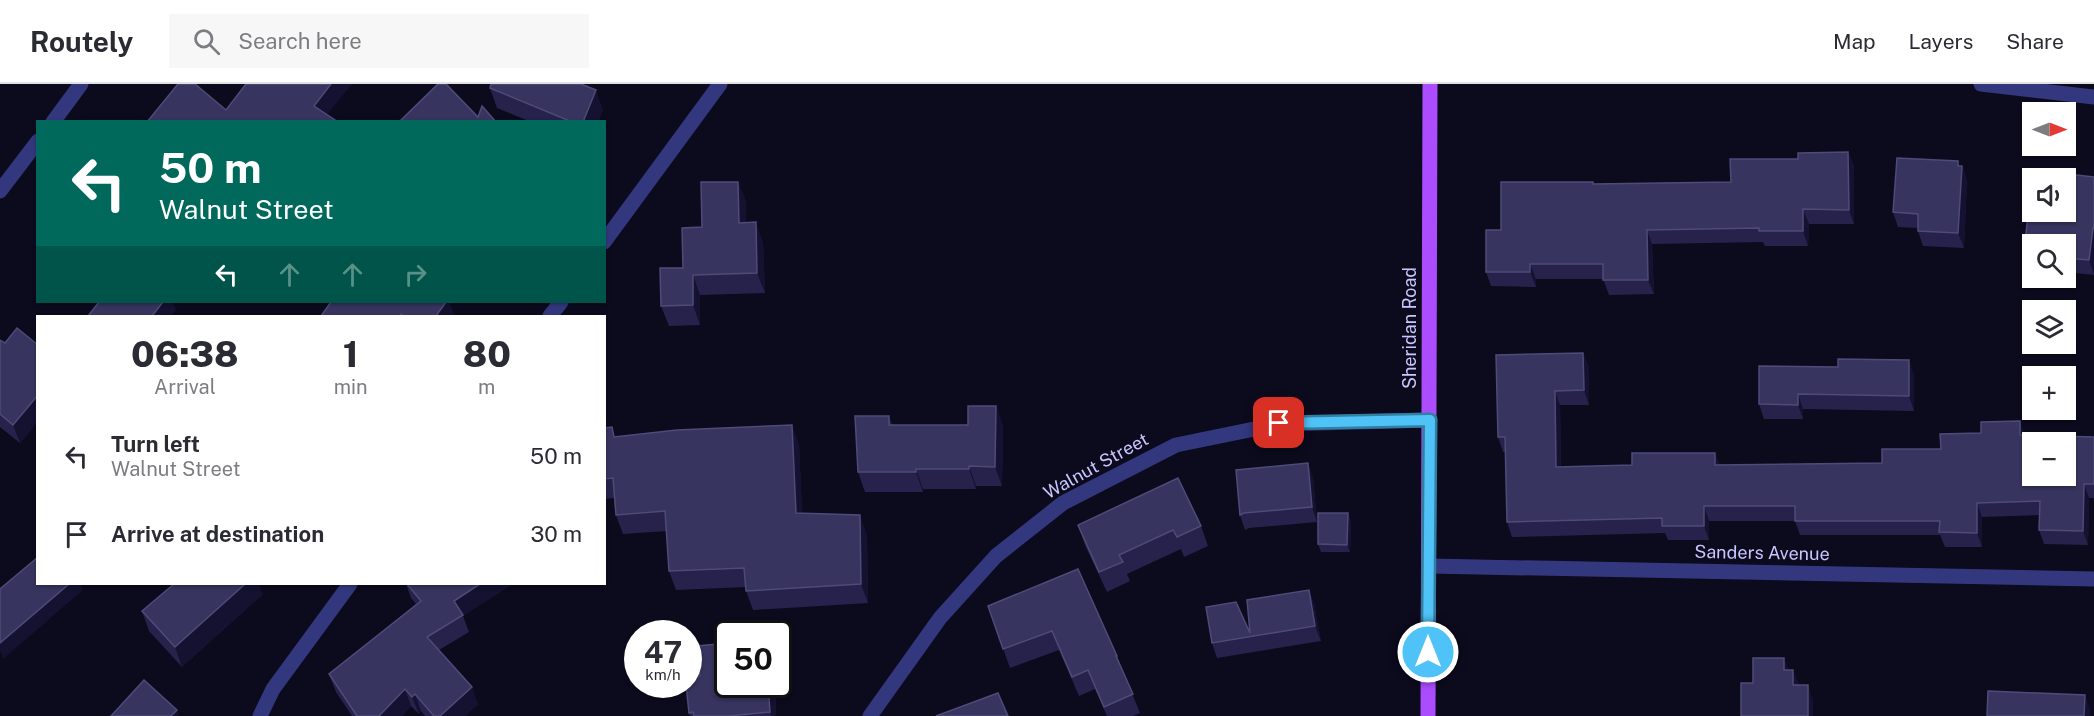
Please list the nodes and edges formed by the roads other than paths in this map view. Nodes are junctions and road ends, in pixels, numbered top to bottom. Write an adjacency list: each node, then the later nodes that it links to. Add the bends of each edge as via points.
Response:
1 (81, 84): 6 (street)
2 (720, 84): 9 (street)
3 (1430, 84): 12 (main road, Sheridan Road)
4 (1981, 84): 5 (street)
5 (2094, 97)
6 (54, 120)
7 (36, 144): 8 (street)
8 (0, 191)
9 (606, 239)
10 (560, 303): 11 (street)
11 (551, 315)
12 (1430, 420): 13 (main road, Sheridan Road); 17 (street, Walnut Street, via 1279,423 1176,445 1063,503 996,556 940,618)
13 (1429, 566): 14 (street, Sanders Avenue); 18 (main road, Sheridan Road)
14 (2094, 579)
15 (349, 585): 16 (street, via 273,689)
16 (260, 716)
17 (870, 716)
18 (1428, 716)

